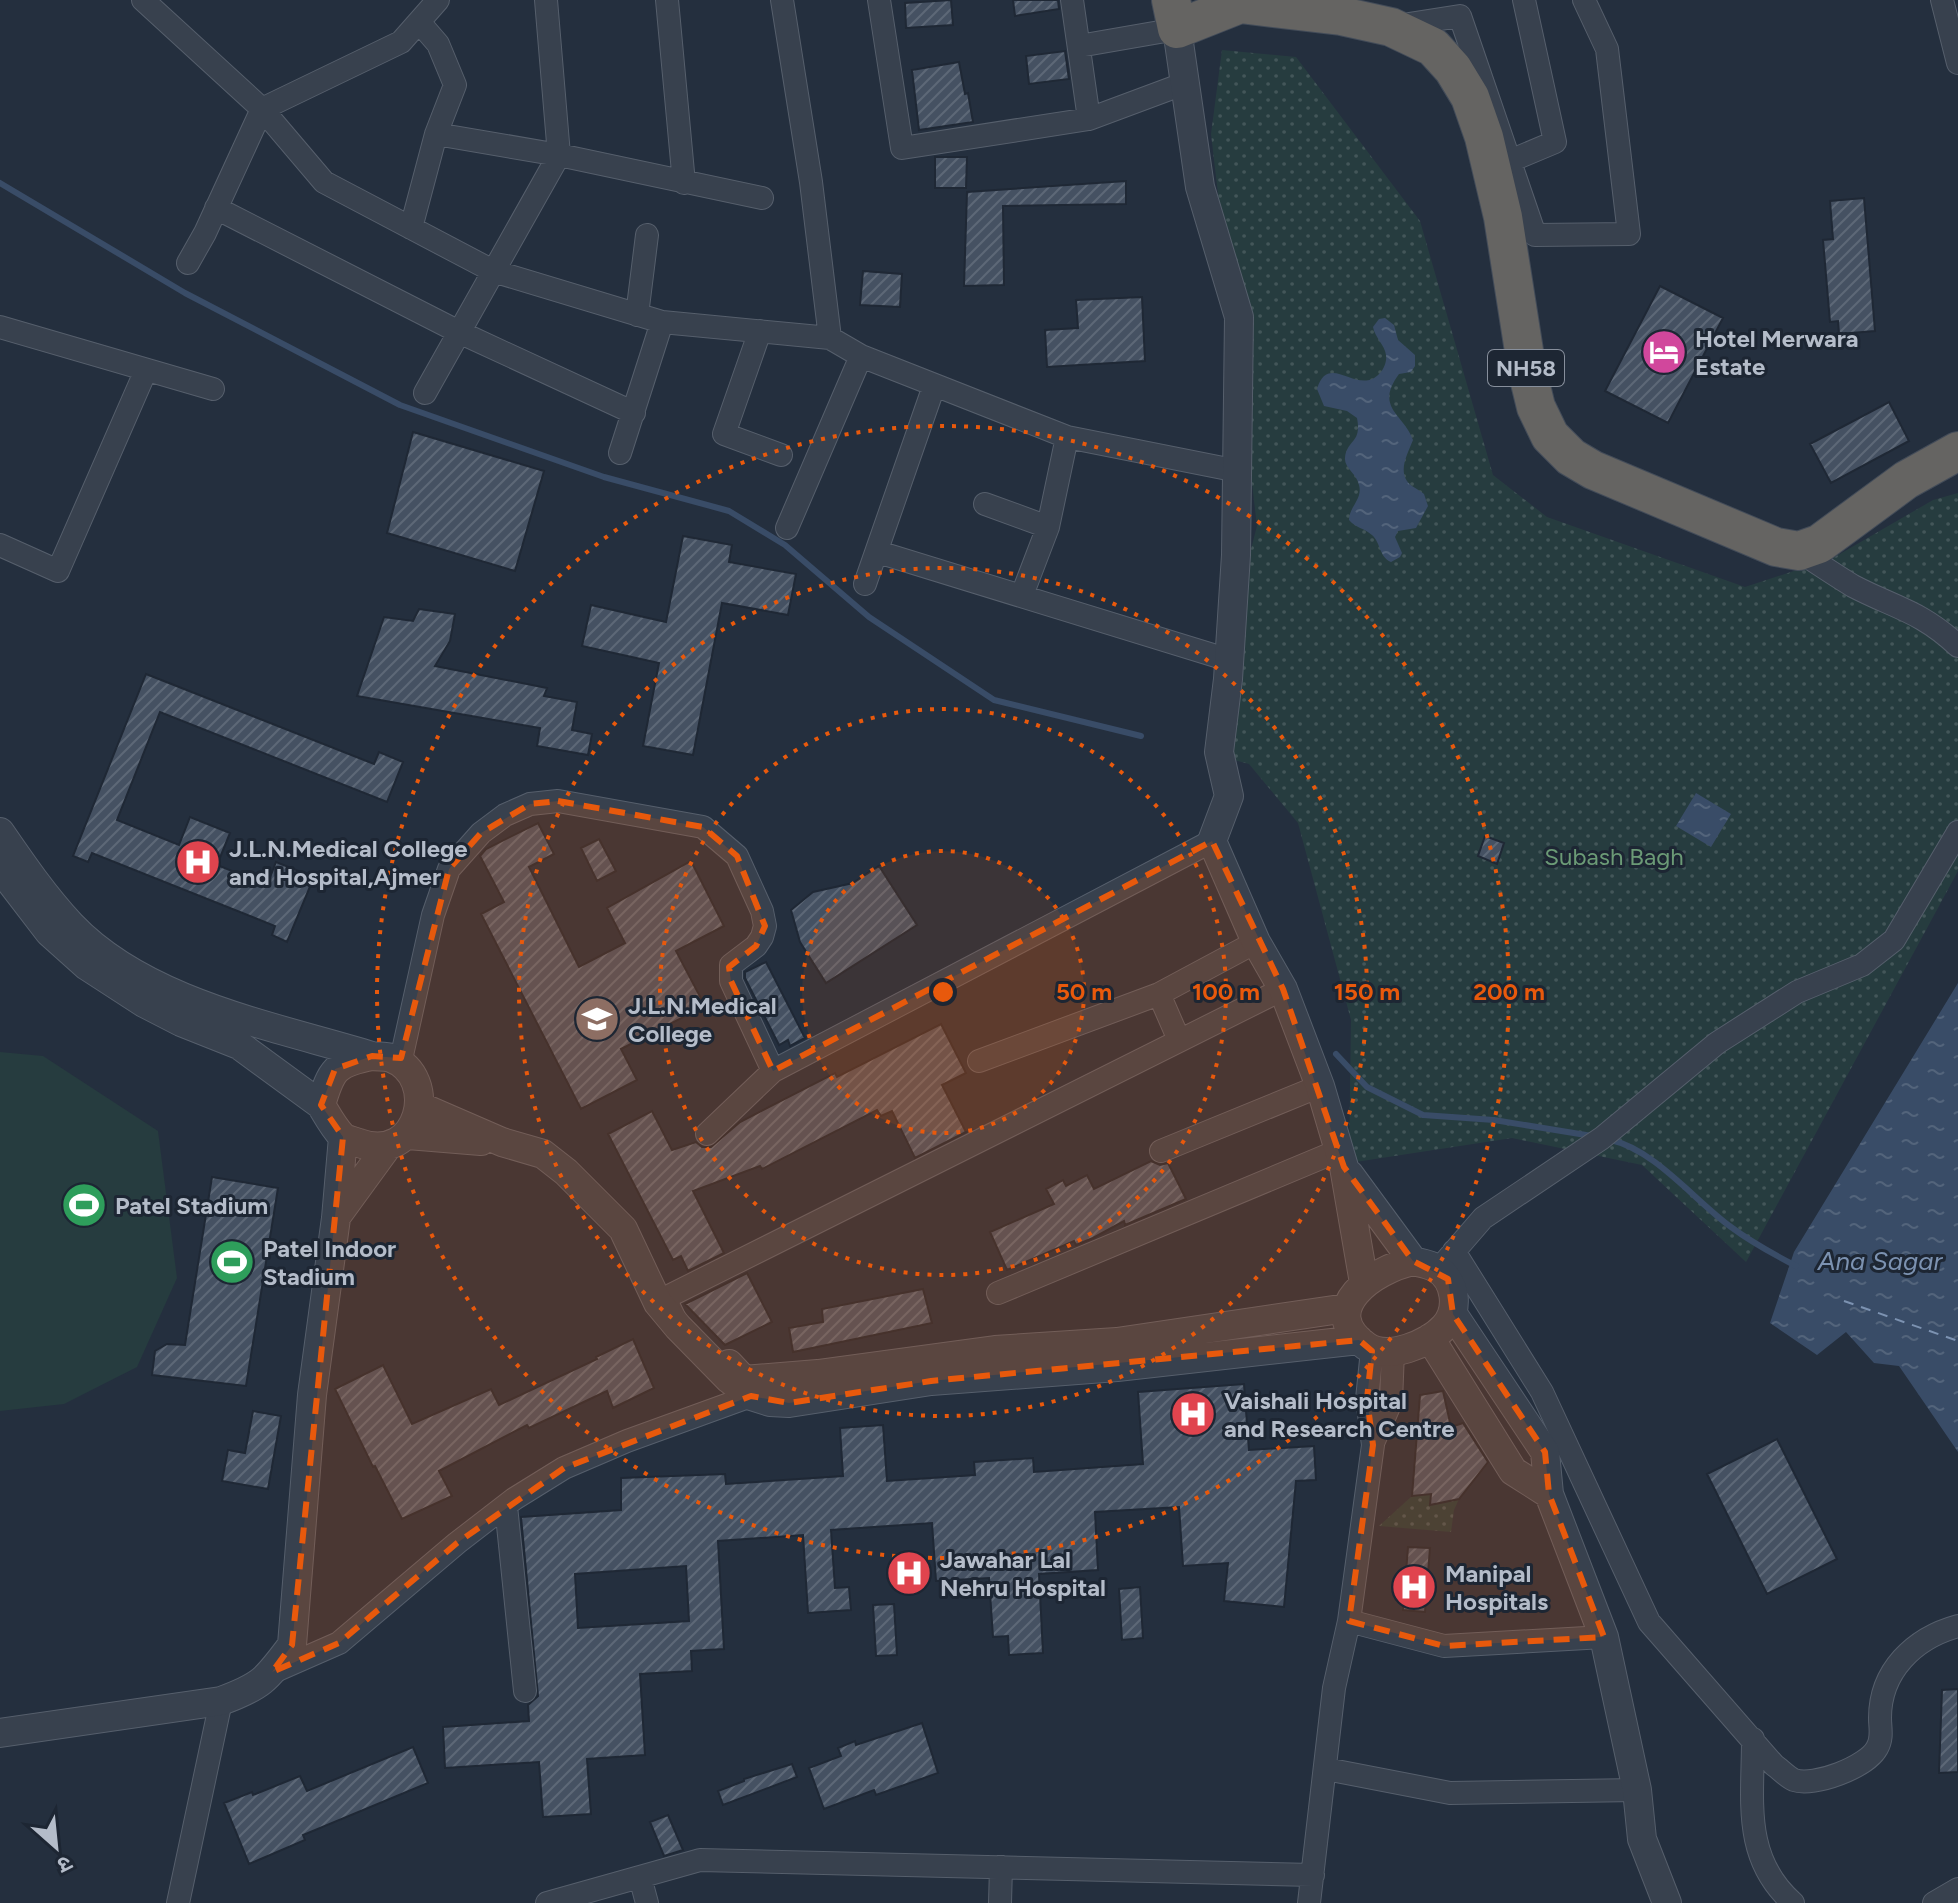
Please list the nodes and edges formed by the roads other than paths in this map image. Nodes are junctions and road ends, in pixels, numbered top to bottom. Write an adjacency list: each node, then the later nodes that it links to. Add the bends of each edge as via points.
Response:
1 (143, 0): 18 (street)
2 (438, 0): 13 (street)
3 (546, 0): 21 (street)
4 (667, 0): 23 (street)
5 (782, 0): 35 (street)
6 (879, 0): 19 (street, via 902,148)
7 (1072, 0): 15 (street)
8 (1524, 0): 22 (street, via 1555,142)
9 (1584, 0): 22 (street, via 1607,49 1629,234 1535,235)
10 (1942, 0): 16 (street)
11 (1239, 2): 12 (highway, NH58); 14 (highway, NH58)
12 (1174, 15): 15 (street); 17 (street)
13 (419, 22): 18 (street, via 401,42); 20 (street, via 438,44 455,85)
14 (1391, 27): 22 (street, via 1460,16); 51 (highway, NH58, via 1433,47 1470,97 1503,217 1527,370 1550,436 1593,470 1776,547)
15 (1079, 46): 19 (street)
16 (1958, 63)
17 (1183, 84): 19 (street); 46 (street, via 1200,187 1239,317)
18 (262, 109): 25 (street); 26 (street, via 324,182)
19 (1089, 119)
20 (436, 134): 21 (street); 26 (street)
21 (559, 155): 23 (street); 29 (street)
22 (1510, 161)
23 (684, 183): 24 (street)
24 (762, 198)
25 (216, 208): 28 (street); 34 (street)
26 (411, 228): 29 (street)
27 (647, 235): 30 (street)
28 (188, 263)
29 (493, 271): 30 (street); 34 (street)
30 (637, 315): 31 (street)
31 (662, 322): 33 (street); 41 (street)
32 (0, 327): 37 (street)
33 (760, 331): 35 (street); 45 (street, via 724,434)
34 (459, 332): 40 (street); 41 (street)
35 (830, 338): 36 (street)
36 (861, 356): 38 (street); 49 (street)
37 (146, 370): 39 (street); 50 (street, via 58,571)
38 (934, 386): 42 (street); 52 (street)
39 (213, 389)
40 (425, 393)
41 (634, 413): 44 (street)
42 (1067, 437): 46 (street); 48 (street)
43 (1958, 451): 51 (highway, via 1906,480 1819,544)
44 (620, 453)
45 (781, 455)
46 (1238, 471): 56 (street)
47 (985, 504): 48 (street)
48 (1048, 527): 54 (street)
49 (787, 528)
50 (0, 545)
51 (1799, 551): 55 (street, via 1854,586 1915,612)
52 (878, 552): 53 (street); 54 (street)
53 (865, 584)
54 (1022, 595): 56 (street)
55 (1958, 646)
56 (1229, 660): 59 (street, via 1219,752 1229,796)
57 (0, 832): 65 (street, via 72,926 143,977 236,1018)
58 (1958, 832): 79 (street, via 1881,953 1797,992 1717,1043 1602,1138 1483,1218)
59 (1212, 841): 61 (street); 68 (street)
60 (0, 868): 70 (street, via 49,932 87,966 144,1003 239,1045)
61 (1256, 942): 62 (street); 63 (street)
62 (1283, 989): 64 (street); 69 (street)
63 (1159, 994): 64 (street); 66 (street)
64 (1179, 1040): 81 (street)
65 (372, 1056): 67 (street); 70 (street, via 335,1069)
66 (979, 1061)
67 (400, 1064): 68 (street, via 433,915 449,869 505,815 530,804 558,801 703,827 737,856 765,926 756,946 731,965 731,981); 71 (street, via 412,1075)
68 (773, 1071): 72 (street)
69 (1320, 1086): 76 (street); 77 (street)
70 (321, 1105): 73 (street)
71 (419, 1106): 74 (street, via 417,1119); 75 (street)
72 (707, 1134)
73 (343, 1137): 74 (street, via 369,1147); 78 (street)
74 (398, 1141): 75 (street); 78 (street)
75 (502, 1142): 81 (street, via 543,1154 595,1199 623,1229)
76 (1161, 1151)
77 (1342, 1159): 79 (street); 80 (street); 82 (street)
78 (336, 1218): 95 (street, via 312,1395 292,1645)
79 (1435, 1261): 80 (street, via 1395,1265); 84 (street, via 1453,1290); 99 (street, via 1542,1392 1649,1622)
80 (1364, 1283): 83 (street)
81 (657, 1289): 88 (street, via 744,1380); 89 (street, via 658,1303 678,1327)
82 (998, 1293)
83 (1347, 1308): 86 (street, via 1347,1317); 87 (street)
84 (1453, 1314): 85 (street); 90 (street, via 1545,1452)
85 (1430, 1338): 86 (street); 90 (street, via 1513,1471)
86 (1375, 1347): 87 (street); 92 (street, via 1391,1402 1373,1445)
87 (1117, 1355): 88 (street)
88 (929, 1369): 89 (street, via 789,1403)
89 (751, 1396): 91 (street, via 564,1468)
90 (1549, 1494): 94 (street)
91 (506, 1506): 95 (street, via 339,1643); 96 (street)
92 (1349, 1621): 94 (street, via 1444,1646); 100 (street, via 1334,1688)
93 (1958, 1626): 99 (street, via 1904,1655 1890,1674 1877,1748 1857,1766 1818,1780 1795,1780)
94 (1604, 1637): 101 (street)
95 (272, 1672): 97 (street, via 254,1688)
96 (525, 1691)
97 (221, 1701): 98 (street); 106 (street)
98 (0, 1733)
99 (1753, 1739): 112 (street, via 1757,1851 1765,1871)
100 (1326, 1769): 101 (street, via 1450,1793); 103 (street)
101 (1637, 1790): 111 (street, via 1642,1839)
102 (1001, 1867): 103 (street); 104 (street, via 700,1860); 109 (street)
103 (1313, 1875): 110 (street)
104 (640, 1877): 107 (street); 108 (street)
105 (1958, 1889): 113 (street)
106 (178, 1903)
107 (547, 1903)
108 (647, 1903)
109 (1000, 1903)
110 (1309, 1903)
111 (1667, 1903)
112 (1793, 1903)
113 (1934, 1903)

